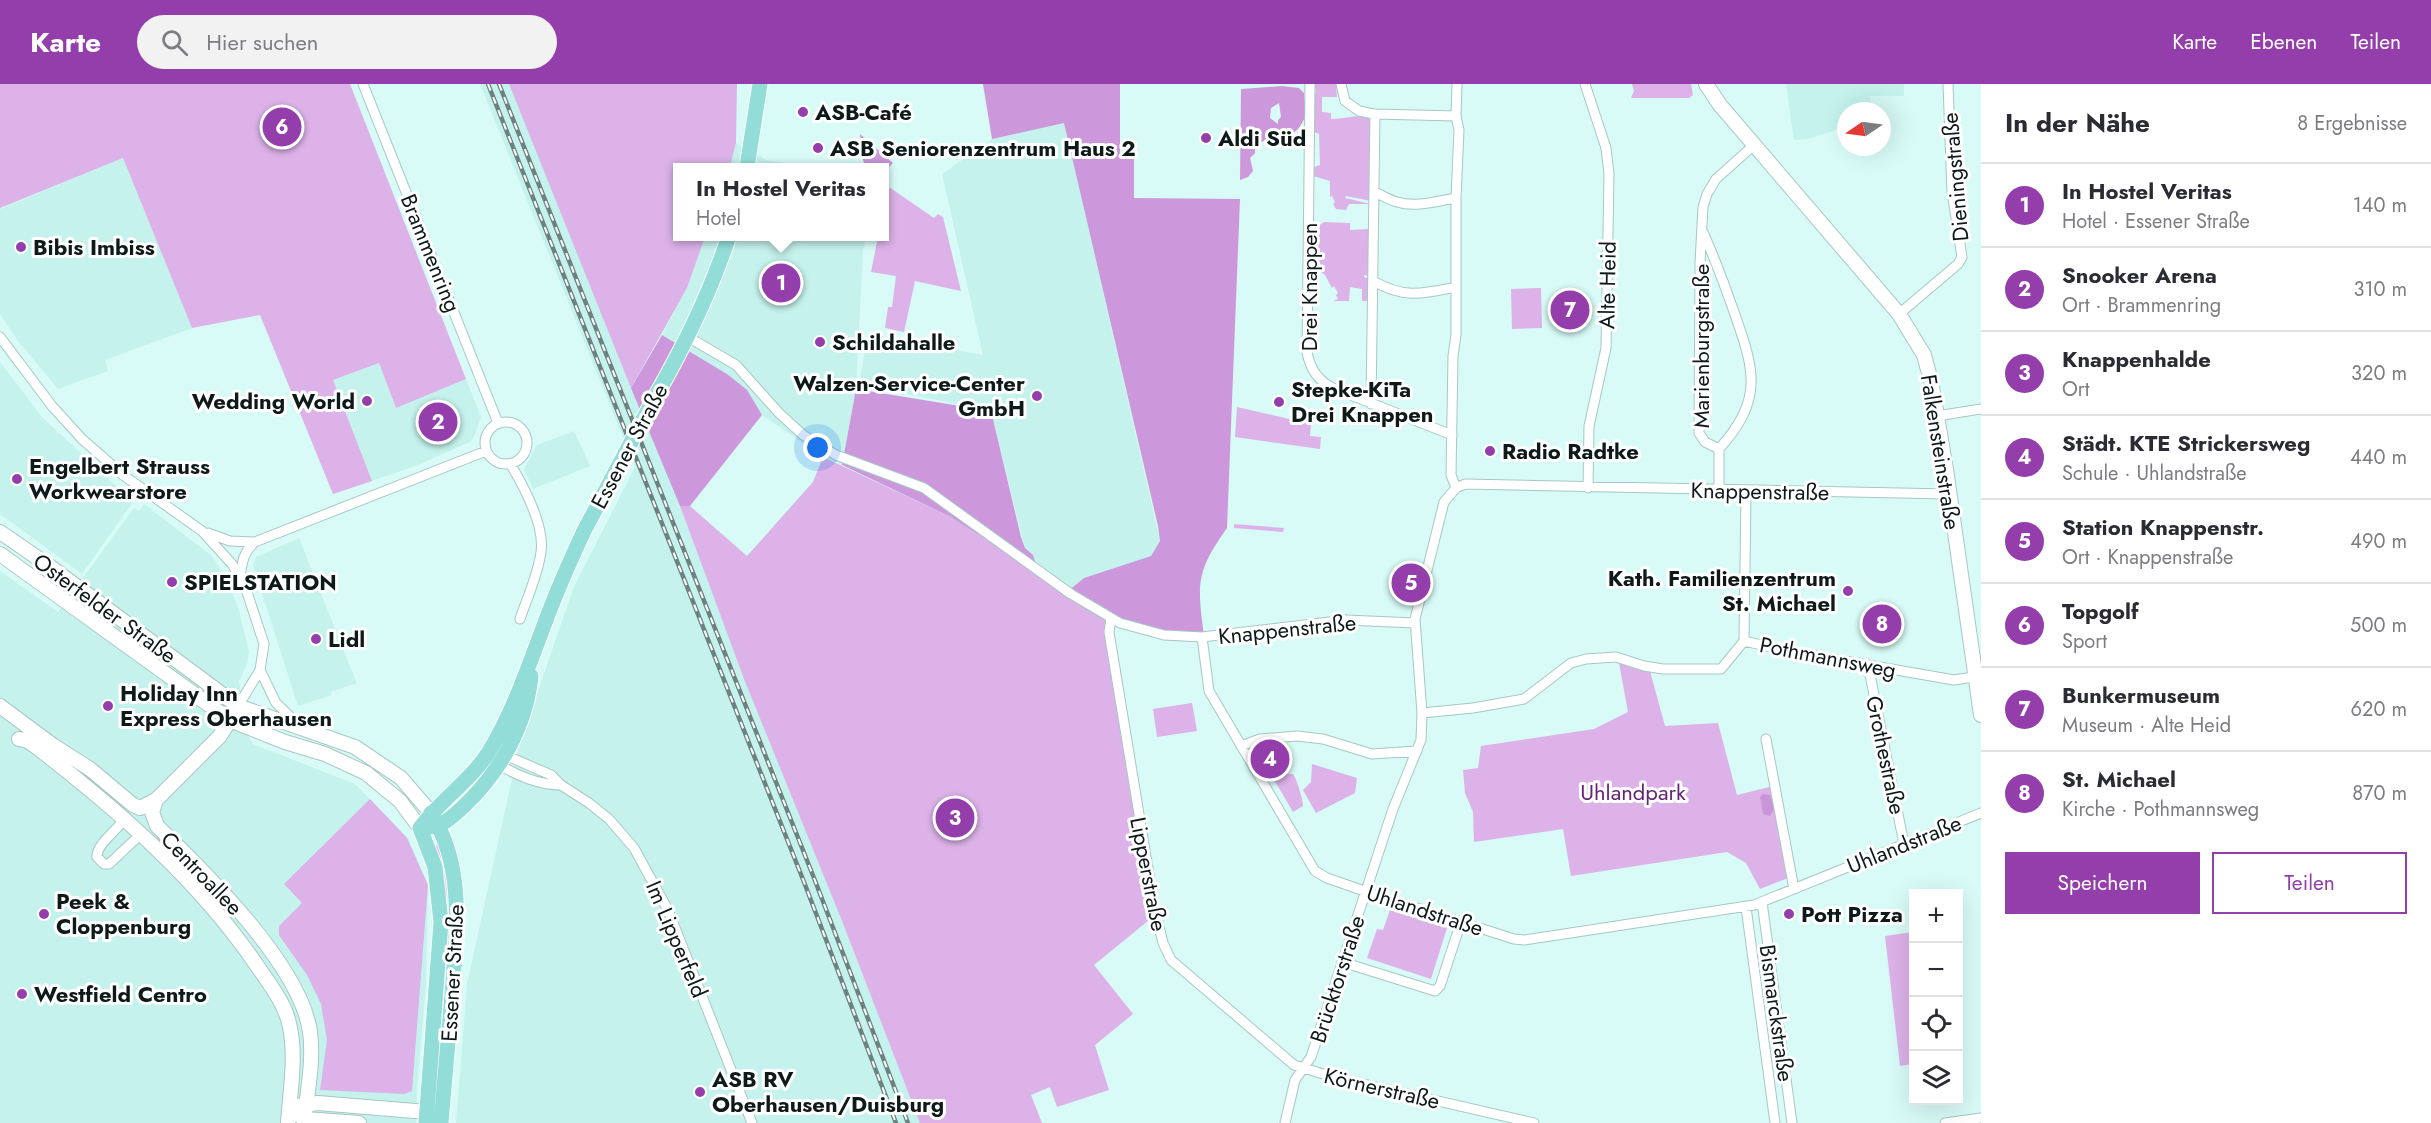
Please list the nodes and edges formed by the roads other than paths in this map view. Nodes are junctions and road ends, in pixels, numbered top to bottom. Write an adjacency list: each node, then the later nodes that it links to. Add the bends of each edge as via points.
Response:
1 (363, 84): 25 (street, Brammenring)
2 (759, 84): 12 (main road)
3 (1310, 84): 22 (street, Drei Knappen, via 1308,358 1315,374 1328,386)
4 (1341, 84): 9 (street, via 1343,98 1351,107)
5 (1457, 84): 10 (street)
6 (1585, 84): 31 (street, Alte Heid, via 1606,148 1609,174 1606,348 1589,426)
7 (1706, 84): 11 (street, Falkensteinstraße)
8 (1948, 84): 19 (street, Dieningstraße, via 1952,192 1961,260)
9 (1375, 114): 10 (street); 13 (street)
10 (1456, 116): 14 (street)
11 (1754, 145): 15 (street, Marienburgstraße, via 1713,183 1703,207); 19 (street, Falkensteinstraße)
12 (748, 163)
13 (1374, 192): 14 (street, via 1407,204); 17 (street)
14 (1456, 198): 18 (street)
15 (1702, 232): 27 (street, Marienburgstraße, via 1699,433 1703,441); 27 (street, Marienburgstraße, via 1740,330 1752,376 1744,413)
16 (728, 241): 21 (main road, Essener Straße)
17 (1373, 281): 18 (street, via 1411,294); 22 (street)
18 (1456, 287): 26 (street)
19 (1899, 314): 24 (street, Falkensteinstraße, via 1924,355)
20 (0, 337): 35 (street, via 52,406 93,449 141,489)
21 (688, 337): 41 (street, Knappenstraße, via 736,365 803,435 843,459 924,488); 45 (main road, Essener Straße, bridge, via 584,531)
22 (1371, 404): 26 (street, Drei Knappen)
23 (1981, 409): 24 (street)
24 (1937, 416): 34 (street, Falkensteinstraße)
25 (498, 423): 28 (street, via 486,435); 29 (street, via 518,426 527,439 525,453)
26 (1452, 435): 30 (street, via 1451,475)
27 (1719, 449): 32 (street, Marienburgstraße)
28 (486, 451): 29 (street, via 498,464); 37 (street)
29 (511, 465): 40 (street, via 541,539 541,554)
30 (1456, 488): 31 (street, Knappenstraße, via 1466,484); 42 (street, via 1444,502)
31 (1588, 488): 32 (street, Knappenstraße)
32 (1719, 490): 33 (street, Knappenstraße)
33 (1746, 490): 34 (street, Knappenstraße); 44 (street)
34 (1950, 494): 48 (street, Falkensteinstraße)
35 (202, 531): 37 (street, via 230,541); 39 (street, via 226,555)
36 (0, 532): 50 (street, Osterfelder Straße)
37 (255, 542): 39 (street, via 243,559)
38 (0, 554): 53 (street, Osterfelder Straße)
39 (240, 578): 47 (street, via 262,634)
40 (520, 619)
41 (1111, 619): 43 (street, Knappenstraße, via 1154,633); 74 (street, Lipperstraße, via 1109,632 1130,769 1164,946 1181,970)
42 (1414, 623): 43 (street, Knappenstraße, via 1347,620); 51 (street, Brücktorstraße)
43 (1202, 638): 57 (street, Uhlandstraße, via 1207,687)
44 (1744, 641): 46 (street, Pothmannsweg); 51 (street, Pothmannsweg, via 1721,669 1663,669 1616,657 1586,659 1568,665 1524,699)
45 (533, 657): 59 (main road, Essener Straße); 60 (main road, Essener Straße, via 525,707)
46 (1868, 665): 48 (street, Pothmannsweg, via 1954,680); 67 (street, Grothestraße)
47 (260, 670): 50 (street); 54 (street, via 276,703)
48 (1978, 676): 52 (street, Falkensteinstraße)
49 (0, 706): 61 (street, Centroallee, via 137,807)
50 (238, 706): 53 (street); 54 (street, Osterfelder Straße)
51 (1422, 713): 58 (street, Brücktorstraße, via 1422,736)
52 (1981, 715)
53 (230, 720): 61 (street, via 219,737); 65 (street, Osterfelder Straße, via 354,766 400,801)
54 (302, 728): 64 (street, Osterfelder Straße, via 355,747 384,765 407,783)
55 (19, 739): 63 (street, Centroallee, via 35,746)
56 (1766, 739): 68 (street)
57 (1241, 746): 58 (street, via 1260,739 1297,736 1319,738 1372,754); 69 (street, Uhlandstraße, via 1313,868 1324,877)
58 (1417, 751): 69 (street, Brücktorstraße)
59 (489, 752): 60 (main road); 64 (main road, Essener Straße)
60 (502, 760): 64 (main road, Essener Straße, via 478,791); 81 (street, Im Lipperfeld, via 547,785 561,785 592,805 622,831 634,848 660,891)
61 (156, 800): 75 (street, Centroallee, via 152,812 157,826 241,912 301,1001 311,1042)
62 (1981, 813): 67 (street, Uhlandstraße)
63 (125, 818): 66 (street, Centroallee); 66 (street, via 98,850 99,861 109,864)
64 (435, 820): 65 (main road); 80 (main road, Essener Straße, via 452,862 457,909)
65 (420, 828): 76 (main road, Essener Straße, via 435,867 441,913)
66 (141, 834): 75 (street, Centroallee, via 228,924 283,1006 292,1044)
67 (1904, 844): 68 (street, Uhlandstraße)
68 (1794, 889): 70 (street, Uhlandstraße)
69 (1366, 891): 72 (street, Uhlandstraße); 73 (street, Brücktorstraße)
70 (1762, 902): 71 (street, Uhlandstraße); 85 (street, Bismarckstraße)
71 (1746, 907): 72 (street, Uhlandstraße, via 1524,940); 84 (street, Bismarckstraße)
72 (1461, 921): 73 (street, via 1435,991)
73 (1342, 962): 74 (street, Brücktorstraße, via 1311,1057)
74 (1301, 1069): 82 (street, Brücktorstraße); 83 (street, Körnerstraße)
75 (293, 1109): 76 (street); 78 (street, Centroallee)
76 (426, 1117): 80 (main road, Essener Straße)
77 (1981, 1118): 86 (street)
78 (304, 1121): 79 (street)
79 (359, 1123)
80 (441, 1123)
81 (752, 1123)
82 (1285, 1123)
83 (1534, 1123)
84 (1775, 1123)
85 (1792, 1123)
86 (1945, 1123)

